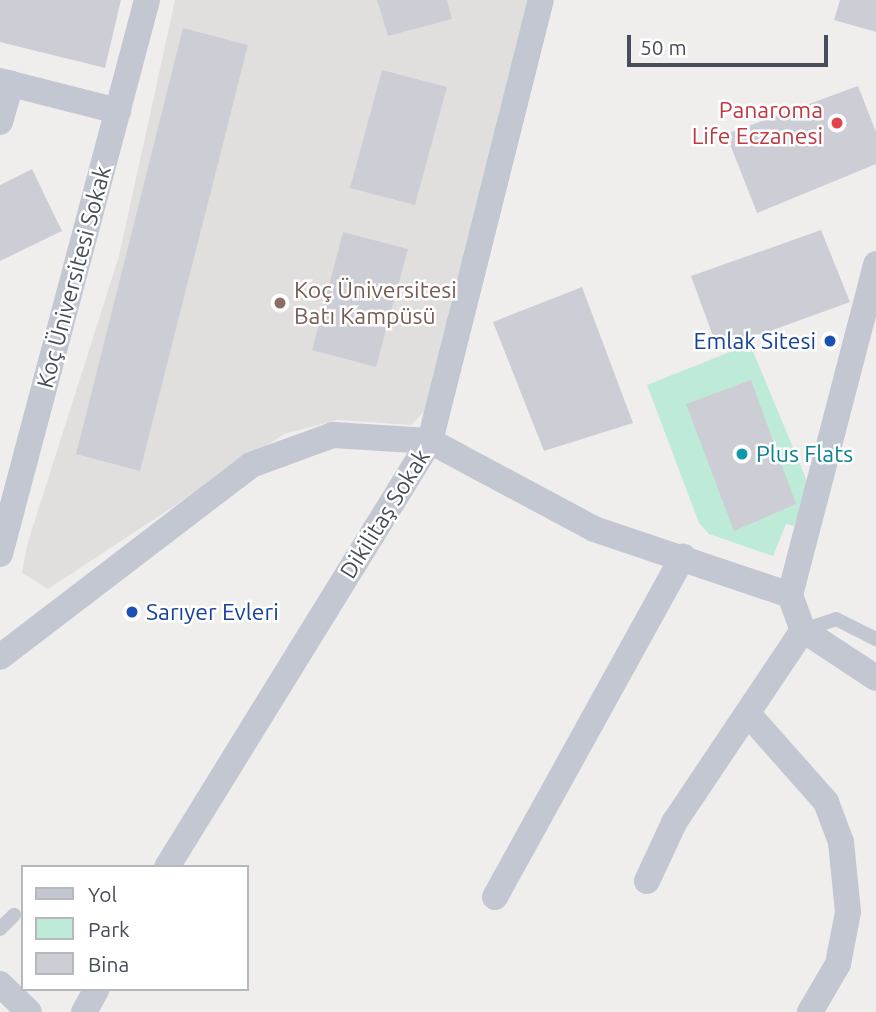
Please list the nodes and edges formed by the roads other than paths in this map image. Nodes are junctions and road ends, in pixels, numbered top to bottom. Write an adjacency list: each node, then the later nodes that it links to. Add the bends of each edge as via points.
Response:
1 (147, 0): 4 (street, Koç Üniversitesi Sokak)
2 (541, 0): 7 (street, Dikilitaş Sokak)
3 (6, 83): 4 (street); 5 (street)
4 (118, 110): 8 (street, Koç Üniversitesi Sokak)
5 (0, 122)
6 (876, 264): 10 (street)
7 (430, 441): 9 (street, via 594,529); 13 (street, via 333,435 251,465); 16 (street, Dikilitaş Sokak)
8 (0, 554)
9 (683, 557): 10 (street); 18 (street)
10 (790, 595): 11 (street)
11 (803, 630): 12 (lane, via 836,619); 14 (street); 15 (street)
12 (876, 639)
13 (0, 657)
14 (876, 678)
15 (750, 716): 17 (street, via 674,823); 25 (street, via 827,802 841,842 848,912 838,964)
16 (168, 865)
17 (647, 881)
18 (495, 897)
19 (14, 915): 20 (lane)
20 (0, 929)
21 (0, 984): 23 (street)
22 (96, 991): 24 (street)
23 (29, 1012)
24 (85, 1012)
25 (810, 1012)

